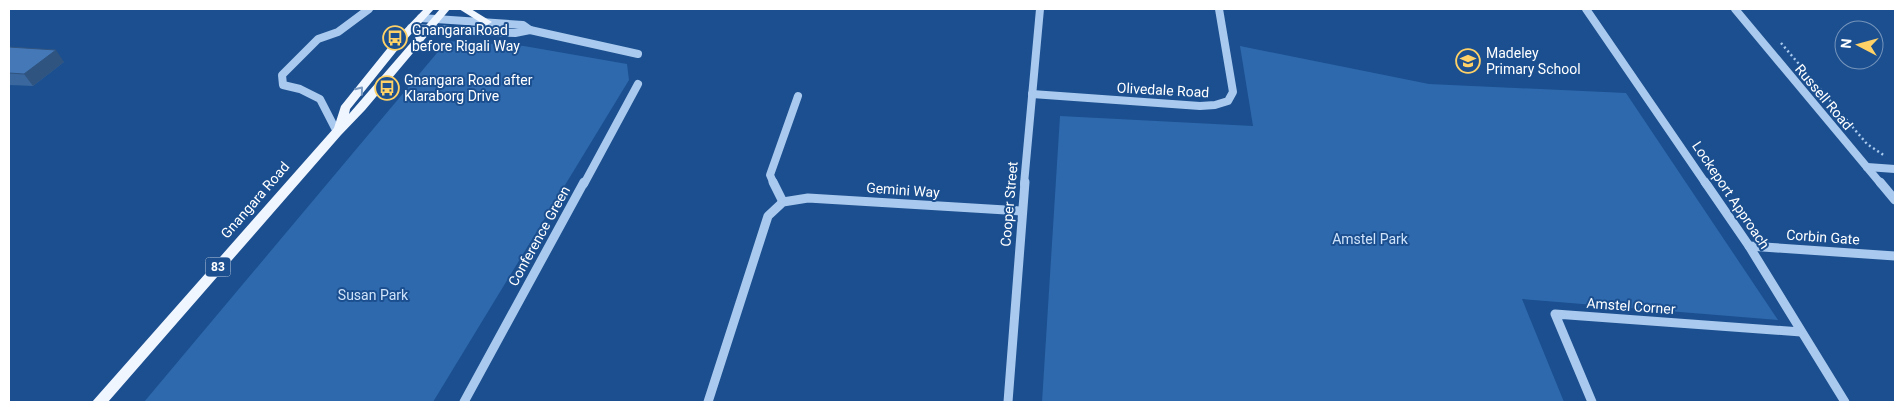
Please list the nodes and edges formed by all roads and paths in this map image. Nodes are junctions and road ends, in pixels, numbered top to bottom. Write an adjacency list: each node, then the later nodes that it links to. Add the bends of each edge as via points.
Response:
1 (369, 9): 20 (street, via 338,32 318,39 282,75 284,85 320,99)
2 (429, 9): 9 (main road, Gnangara Road / 83)
3 (445, 9): 10 (main road, Gnangara Road / 83)
4 (464, 9): 11 (main road)
5 (1040, 9): 18 (street, Cooper Street)
6 (1219, 9): 18 (street, Olivedale Road, via 1233,92 1228,101 1200,106)
7 (1586, 9): 27 (street, Lockeport Approach)
8 (1735, 9): 22 (street, Russell Road)
9 (421, 18): 10 (street); 12 (main road, Gnangara Road / 83)
10 (436, 19): 11 (street); 13 (main road, Gnangara Road / 83)
11 (487, 22): 14 (street, via 523,25)
12 (411, 28): 13 (street); 20 (main road, Gnangara Road / 83, one-way to 12, via 345,108)
13 (428, 28): 14 (street, via 515,33); 20 (main road, Gnangara Road / 83)
14 (530, 30): 16 (street)
15 (1776, 37): 21 (path, via 1867,144)
16 (638, 54)
17 (638, 84): 31 (street, Conference Green)
18 (1032, 94): 26 (street, Cooper Street)
19 (798, 96): 25 (street, via 770,175)
20 (337, 132): 30 (main road, Gnangara Road / 83)
21 (1889, 161)
22 (1867, 167): 23 (street); 24 (street, Russell Road)
23 (1895, 169)
24 (1895, 200)
25 (783, 202): 26 (street, Gemini Way, via 808,198); 32 (street, via 768,216)
26 (1022, 211): 33 (street, Cooper Street)
27 (1749, 246): 28 (street, Corbin Gate); 29 (street, Lockeport Approach)
28 (1895, 256)
29 (1801, 332): 34 (street, Amstel Corner, via 1555,314); 35 (street, Lockeport Approach)
30 (99, 402)
31 (464, 402)
32 (708, 402)
33 (1008, 402)
34 (1592, 402)
35 (1845, 402)

